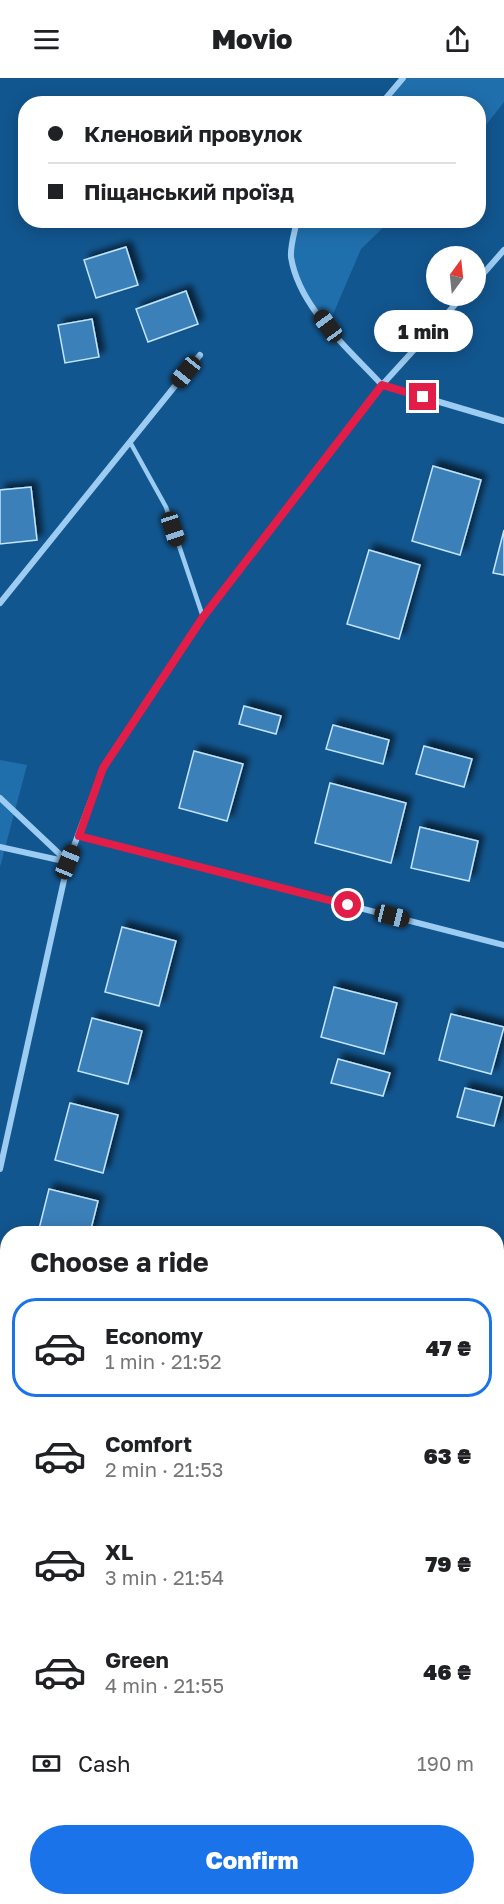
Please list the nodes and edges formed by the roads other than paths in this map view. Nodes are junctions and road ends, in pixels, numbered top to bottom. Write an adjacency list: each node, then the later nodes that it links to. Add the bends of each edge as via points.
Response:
1 (403, 78): 2 (street)
2 (388, 96)
3 (296, 228): 8 (street, via 291,256 304,294)
4 (504, 250): 5 (street)
5 (486, 271)
6 (454, 306): 8 (street)
7 (200, 355): 10 (street)
8 (382, 385): 9 (street); 12 (street)
9 (504, 421)
10 (130, 442): 11 (street); 12 (lane, via 166,507)
11 (0, 603)
12 (203, 617): 14 (street, via 103,768)
13 (0, 798): 16 (street)
14 (79, 836): 16 (street); 17 (street)
15 (0, 847): 16 (street)
16 (68, 862): 18 (street)
17 (504, 945)
18 (0, 1169)

